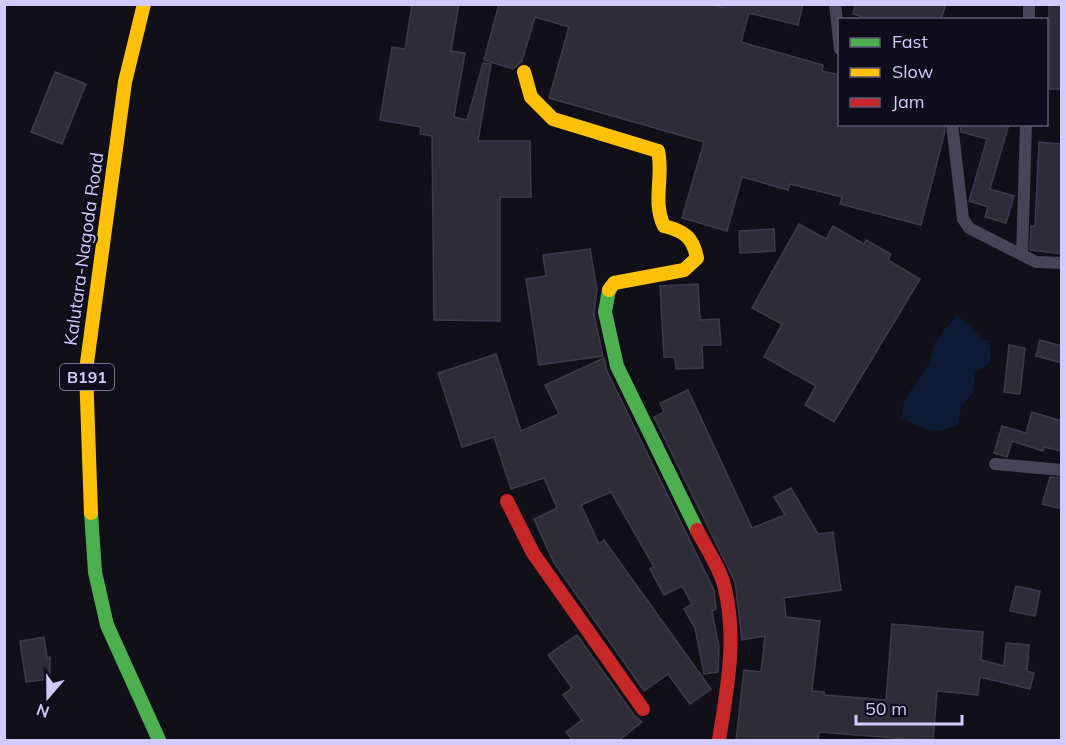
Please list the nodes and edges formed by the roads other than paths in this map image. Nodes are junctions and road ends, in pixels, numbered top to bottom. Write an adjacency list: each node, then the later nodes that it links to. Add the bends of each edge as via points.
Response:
1 (144, 4): 13 (street, Kalutara-Nagoda Road / B191, via 126,82 86,370 88,480 95,572 106,625)
2 (835, 4): 3 (street)
3 (838, 31)
4 (524, 72): 14 (street, via 531,97 553,119 658,151 662,162 658,217 664,226 685,232 694,242 696,258 684,270 614,283 607,294 605,312 617,366 725,587 731,648)
5 (952, 126): 7 (street, via 963,219 969,228)
6 (1026, 126): 7 (street)
7 (1022, 255): 8 (street, via 1036,262)
8 (1062, 263)
9 (995, 464): 10 (street)
10 (1062, 470)
11 (507, 501): 12 (street, via 533,553)
12 (643, 709)
13 (159, 741)
14 (719, 741)

